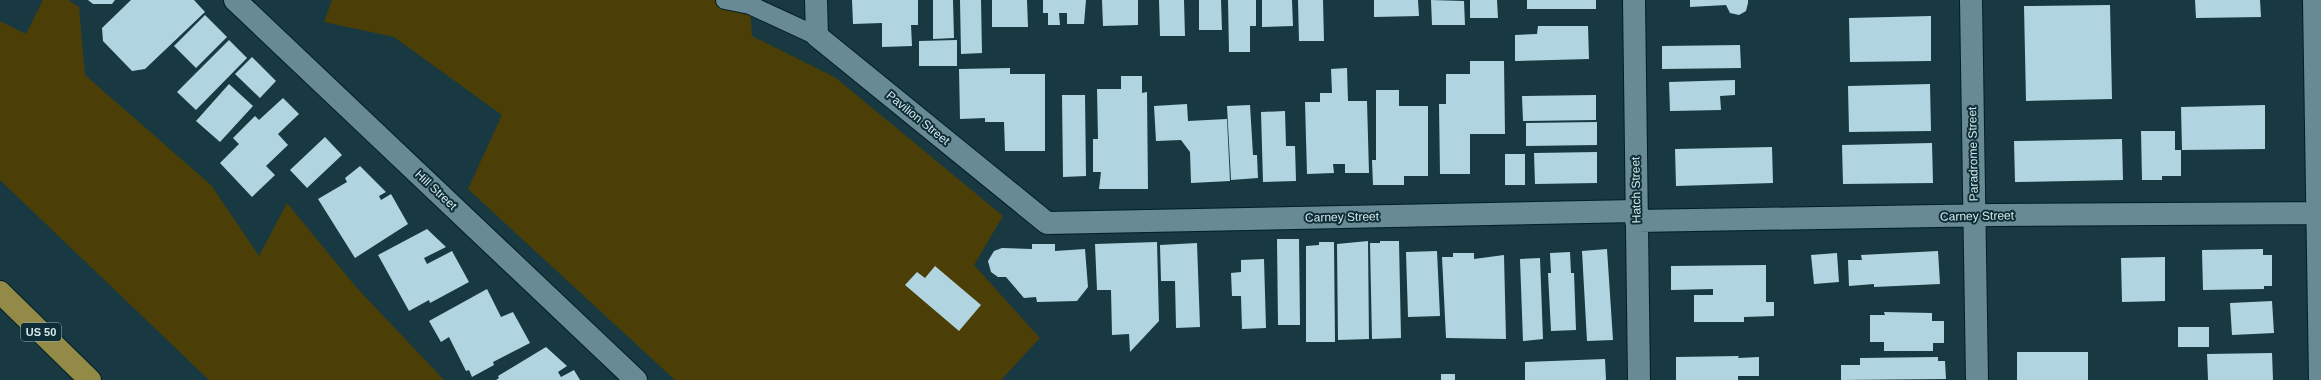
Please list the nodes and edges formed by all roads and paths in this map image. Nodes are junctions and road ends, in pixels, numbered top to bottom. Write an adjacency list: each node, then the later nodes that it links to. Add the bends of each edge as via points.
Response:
1 (235, 0): 14 (street, Hill Street)
2 (725, 0): 7 (lane, via 750,5)
3 (816, 0): 7 (street)
4 (1634, 0): 9 (street, Hatch Street)
5 (1971, 0): 10 (street, Paradrome Street)
6 (2314, 0): 8 (street)
7 (817, 36): 11 (street, Pavilion Street)
8 (2317, 214): 10 (street, Carney Street); 17 (street)
9 (1636, 216): 10 (street, Carney Street); 11 (street, Carney Street); 15 (street, Hatch Street)
10 (1974, 216): 16 (street, Paradrome Street)
11 (1047, 223)
12 (0, 292): 13 (highway, US 50)
13 (90, 380)
14 (636, 380)
15 (1639, 380)
16 (1978, 380)
17 (2320, 380)

